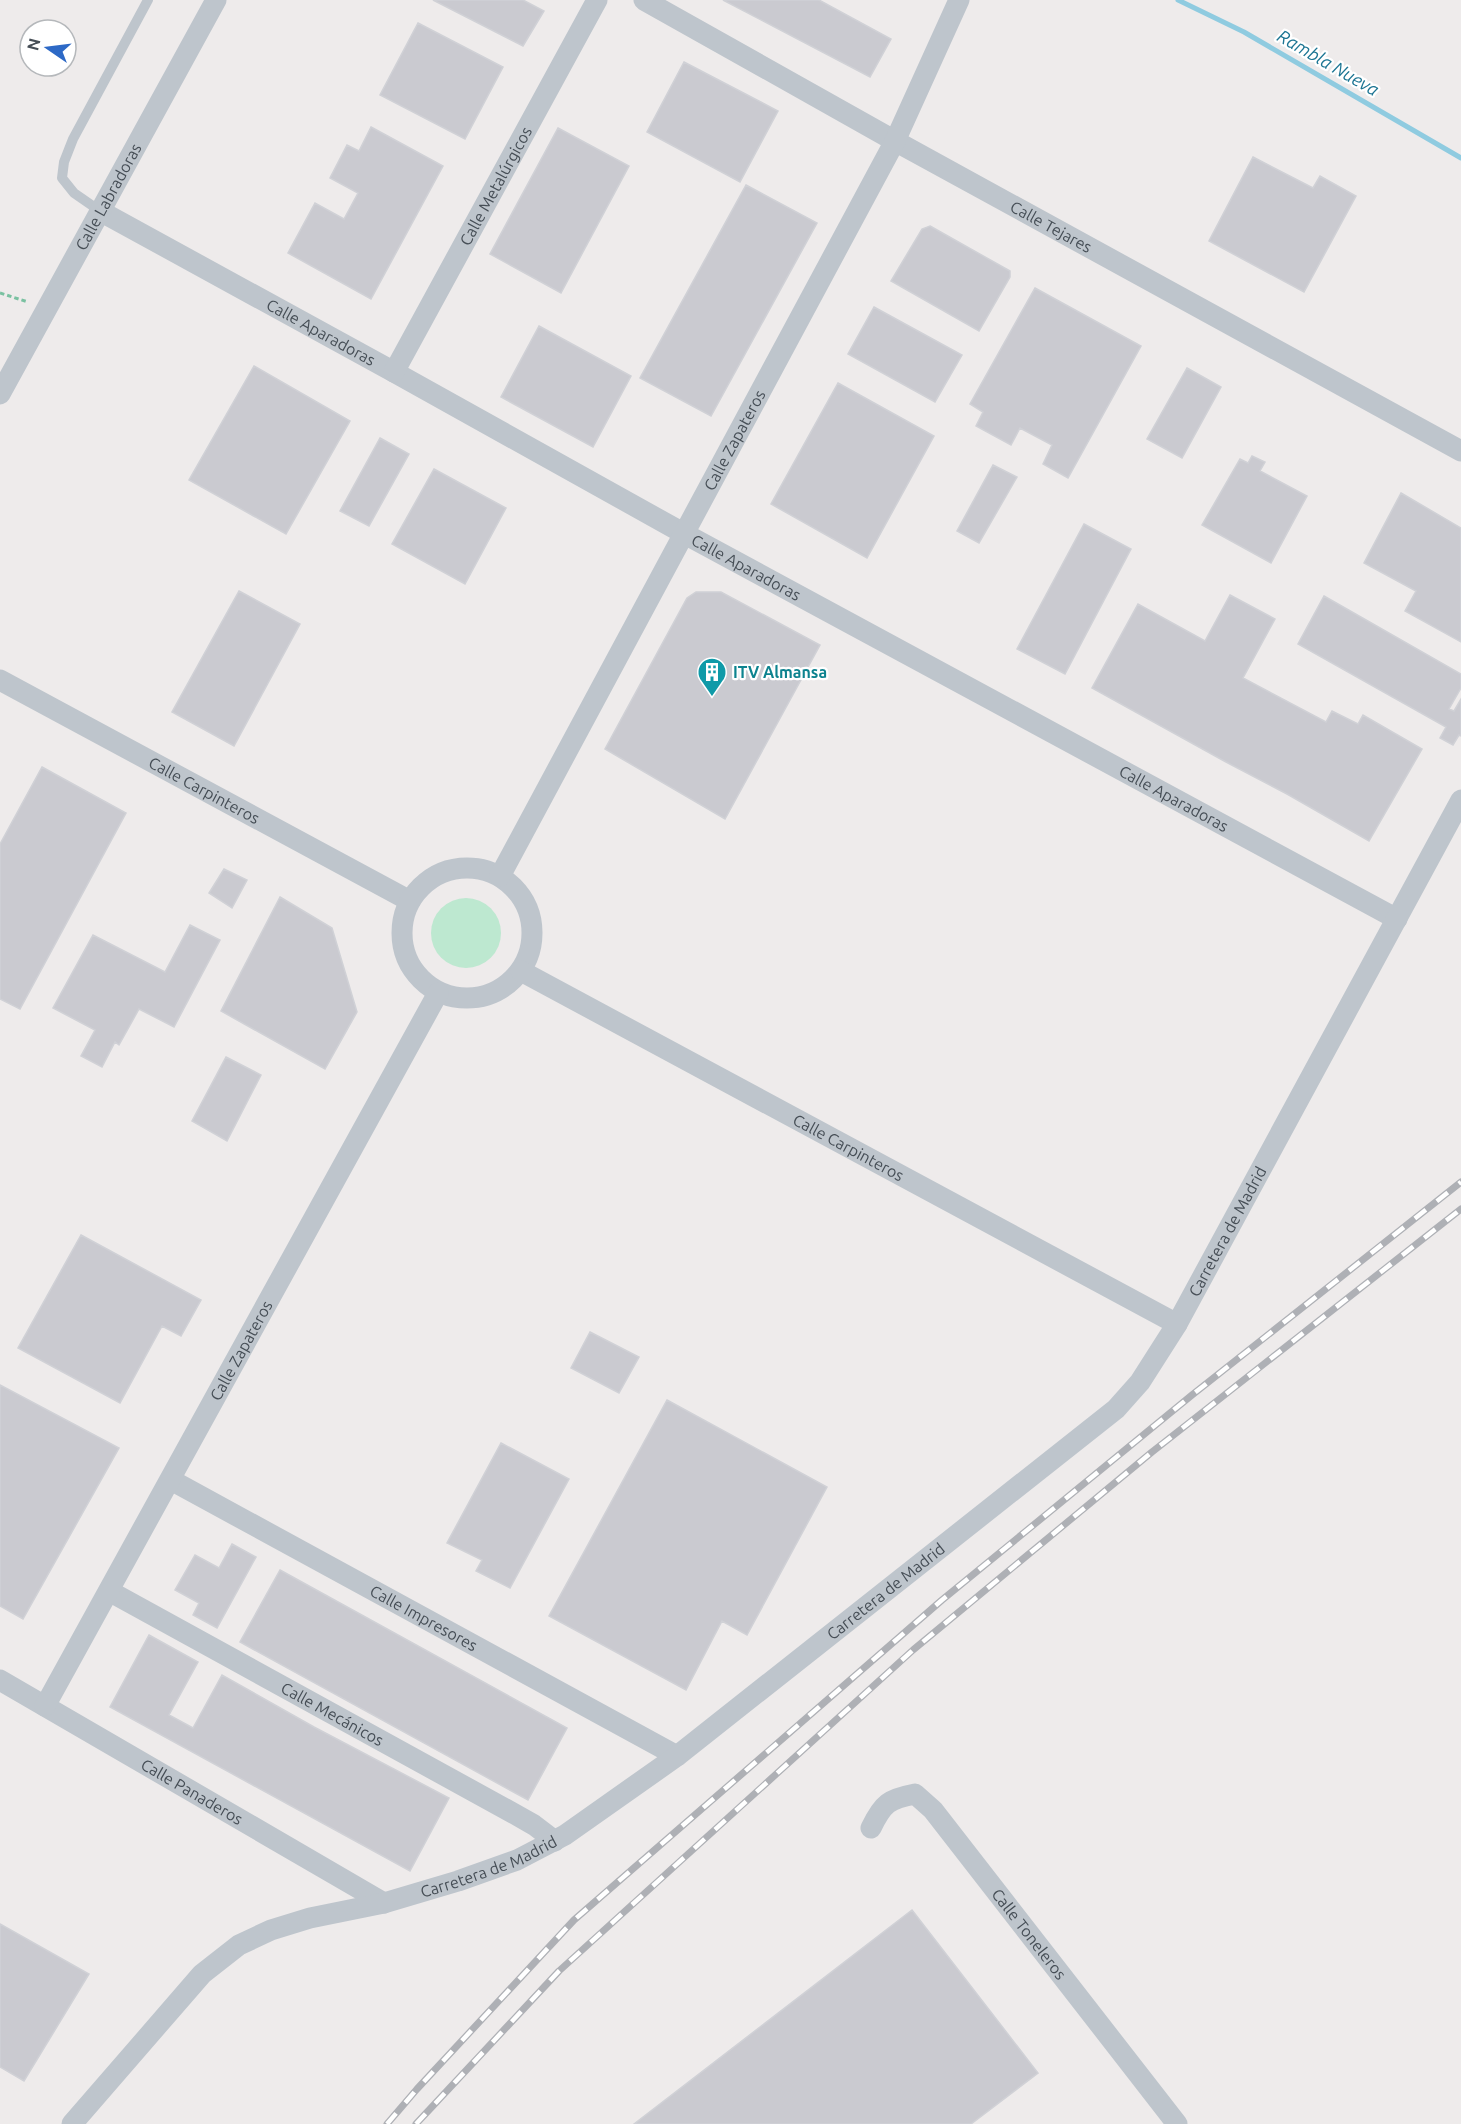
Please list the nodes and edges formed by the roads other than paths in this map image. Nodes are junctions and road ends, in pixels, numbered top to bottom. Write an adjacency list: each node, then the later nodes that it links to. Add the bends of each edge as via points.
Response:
1 (148, 0): 7 (lane, via 64,162 62,178 74,193)
2 (216, 0): 7 (street, Calle Labradoras)
3 (597, 0): 8 (street, Calle Metalúrgicos)
4 (644, 0): 6 (street, Calle Tejares)
5 (959, 0): 6 (street, Calle Zapateros)
6 (895, 141): 10 (street, Calle Tejares); 11 (street, Calle Zapateros)
7 (100, 211): 8 (street, Calle Aparadoras); 9 (street, Calle Labradoras)
8 (394, 372): 11 (street, Calle Aparadoras)
9 (0, 394)
10 (1461, 451)
11 (683, 533): 14 (street, Calle Zapateros); 16 (street, Calle Aparadoras)
12 (0, 680): 15 (street, Calle Carpinteros)
13 (1461, 800): 16 (street, Carretera de Madrid)
14 (500, 876): 15 (street, via 461,867 442,872 425,883); 17 (street, via 528,908 533,929 530,951)
15 (410, 901): 18 (street, via 401,940 407,962 420,980)
16 (1396, 919): 19 (street, Carretera de Madrid)
17 (521, 971): 18 (street, via 508,985 483,997 456,999); 19 (street, Calle Carpinteros)
18 (438, 993): 20 (street, Calle Zapateros)
19 (1177, 1324): 24 (street, Carretera de Madrid, via 1140,1382 1116,1408)
20 (171, 1480): 21 (street, Calle Zapateros); 24 (street, Calle Impresores)
21 (109, 1591): 23 (street, Calle Zapateros); 26 (street, Calle Mecánicos, via 511,1812)
22 (0, 1680): 23 (street, Calle Panaderos)
23 (45, 1706): 27 (street, Calle Panaderos)
24 (677, 1756): 26 (street, Carretera de Madrid)
25 (871, 1828): 29 (street, Calle Toneleros, via 892,1798 915,1794 933,1810)
26 (555, 1841): 27 (street, Carretera de Madrid, via 517,1860)
27 (384, 1903): 28 (street, Carretera de Madrid, via 271,1929 239,1945 202,1974)
28 (72, 2124)
29 (1177, 2124)

